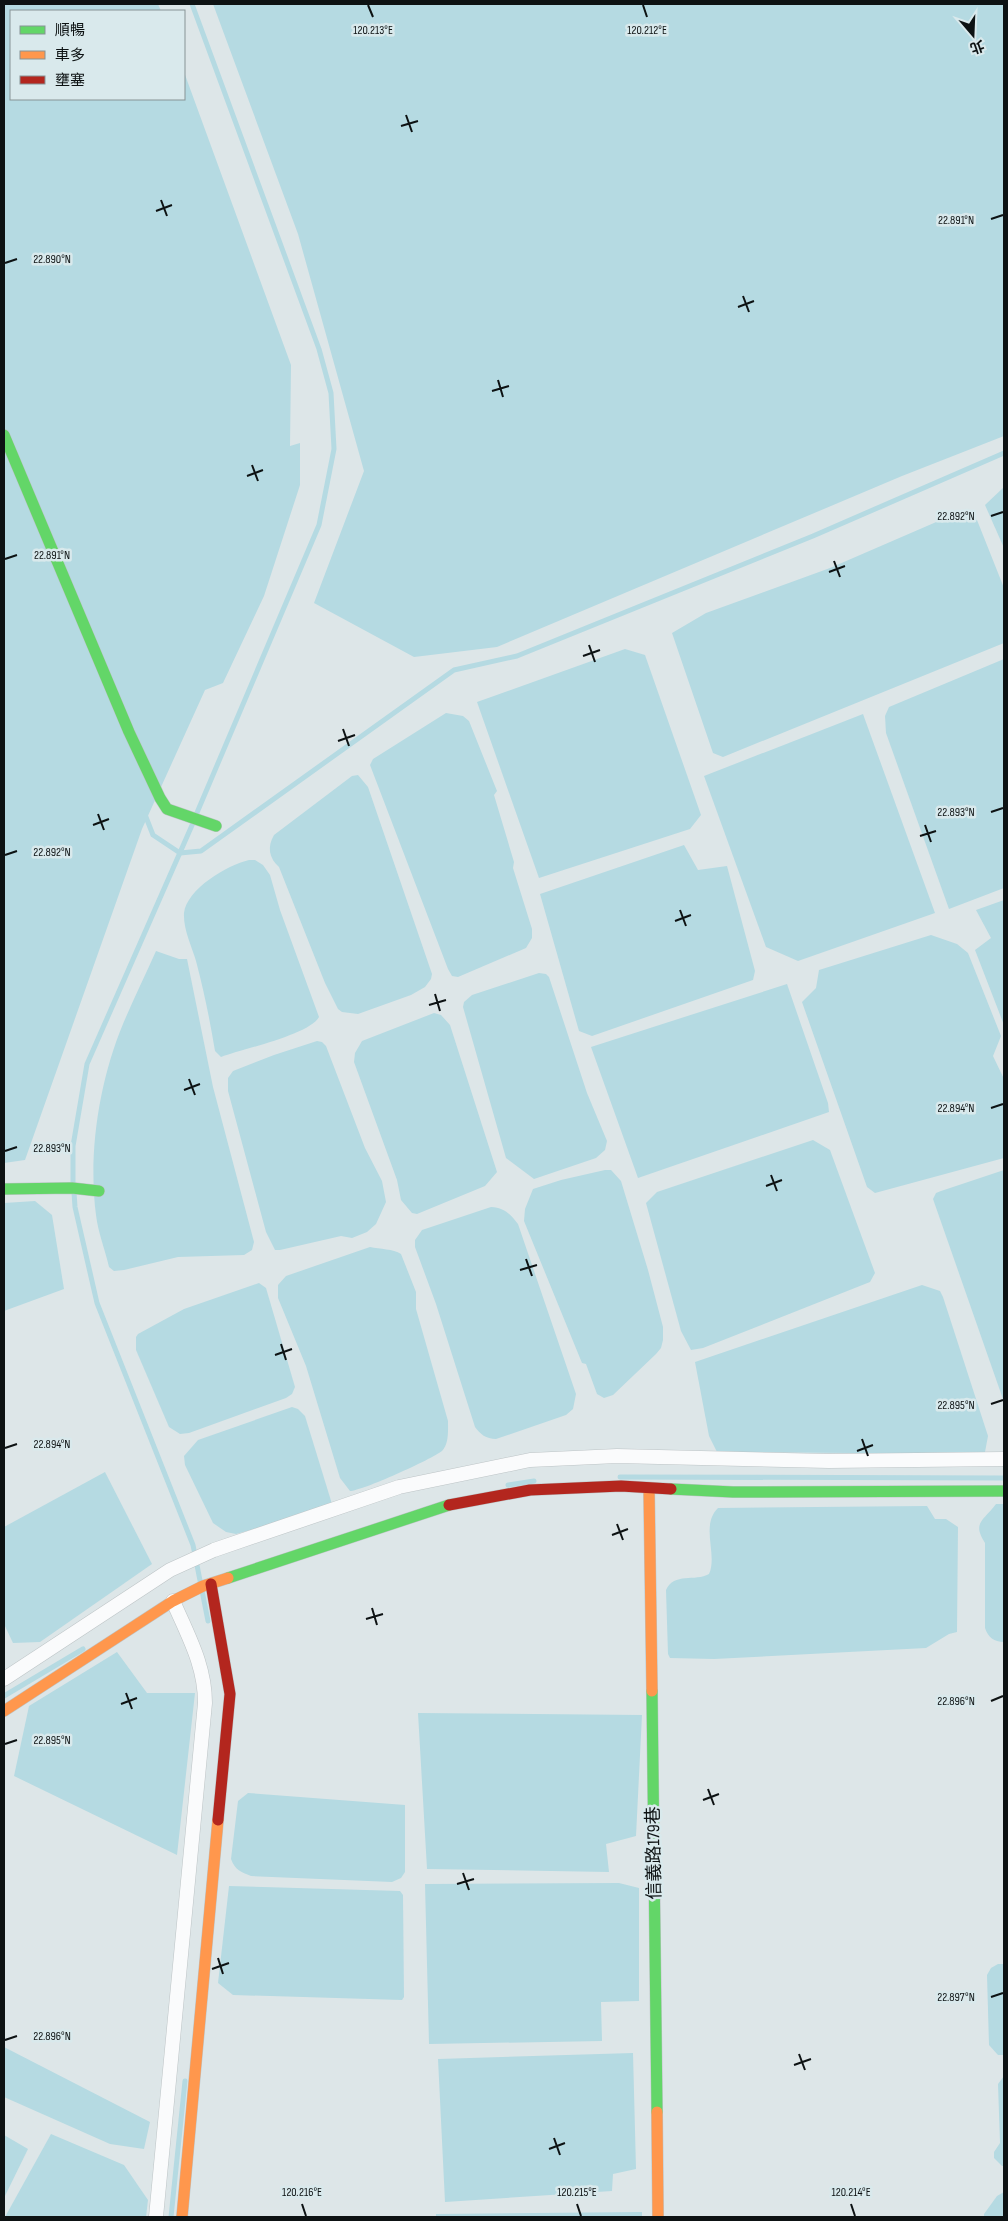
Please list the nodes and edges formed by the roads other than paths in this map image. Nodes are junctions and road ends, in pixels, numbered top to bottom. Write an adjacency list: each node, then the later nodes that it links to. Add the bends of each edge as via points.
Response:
1 (4, 435): 2 (street, via 160,798 167,809)
2 (216, 826)
3 (4, 1190): 4 (street, via 72,1188)
4 (94, 1191)
5 (1004, 1459): 10 (street, via 829,1461 617,1456 530,1460 399,1487 214,1550 170,1570)
6 (650, 1488): 7 (street, via 733,1492); 8 (street, via 530,1490 443,1506); 15 (street, 信義路179巷)
7 (1004, 1490)
8 (207, 1585): 9 (street); 14 (street, via 230,1694)
9 (178, 1598): 11 (street); 13 (street, via 205,1683 205,1703)
10 (4, 1679)
11 (8, 1708): 12 (street)
12 (4, 1723)
13 (156, 2217)
14 (182, 2217)
15 (658, 2217)

